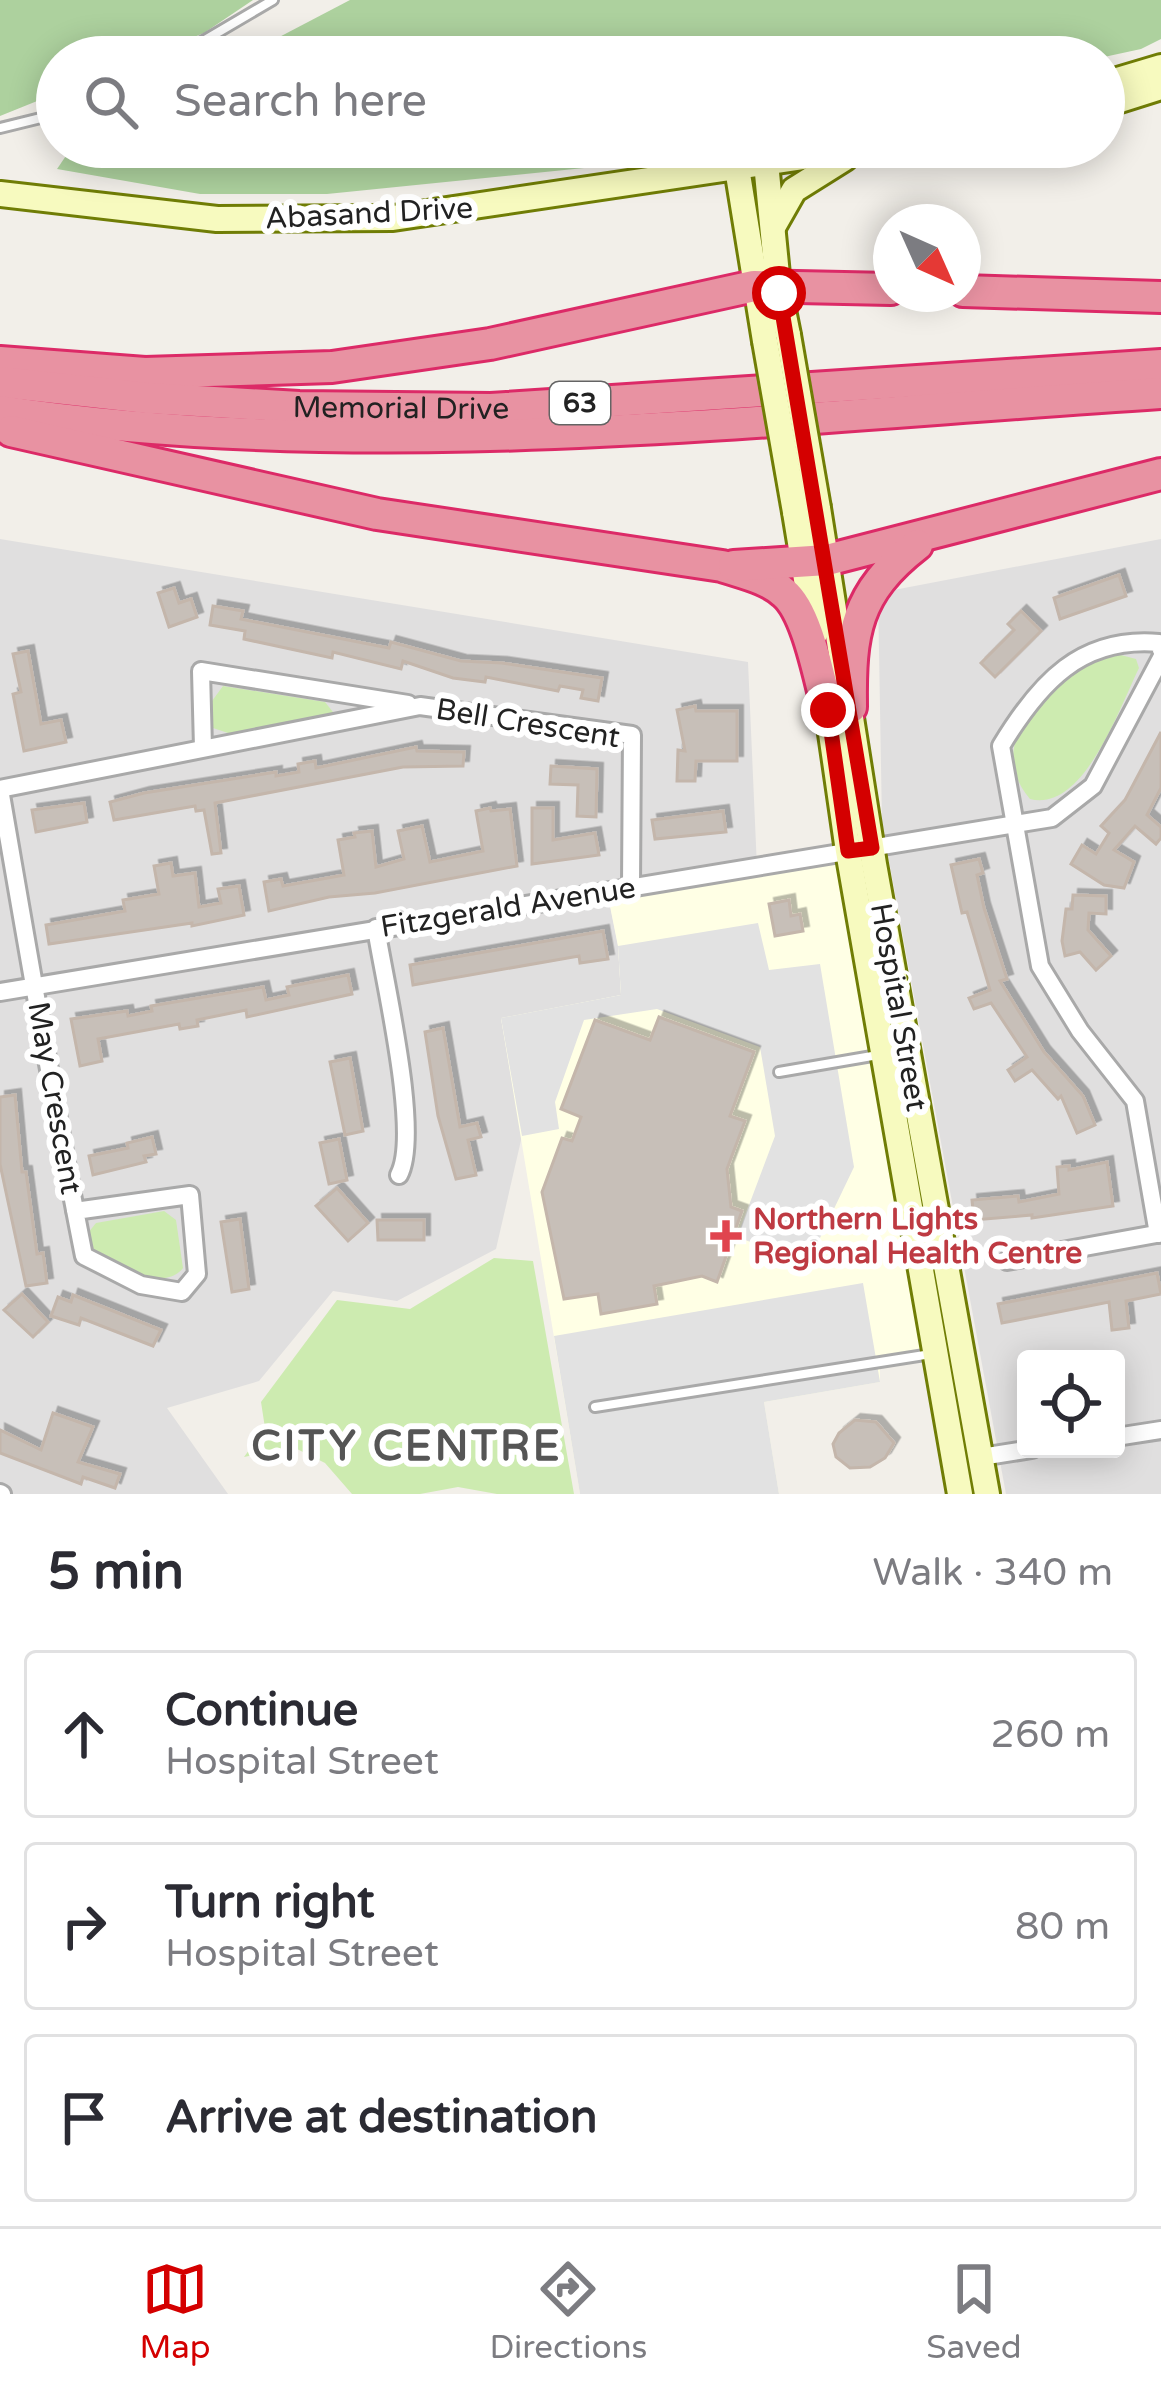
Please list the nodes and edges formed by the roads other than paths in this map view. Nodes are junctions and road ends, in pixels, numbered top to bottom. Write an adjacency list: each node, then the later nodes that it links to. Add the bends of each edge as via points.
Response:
1 (273, 0): 2 (lane)
2 (212, 36)
3 (1161, 67): 4 (main road)
4 (1125, 78)
5 (1161, 87): 6 (main road)
6 (1125, 98)
7 (36, 119): 8 (lane)
8 (0, 128)
9 (737, 168): 12 (main road, Abasand Drive, via 456,212 332,220 200,218); 14 (main road)
10 (766, 168): 13 (main road, Hospital Street)
11 (832, 168): 13 (main road, via 794,190)
12 (0, 194)
13 (772, 230): 14 (main road, Hospital Street)
14 (766, 286): 15 (highway); 18 (highway, via 490,344 332,367 145,374); 26 (main road, Hospital Street, bridge)
15 (873, 289)
16 (981, 292): 17 (highway)
17 (1161, 297)
18 (0, 362)
19 (1161, 365): 20 (highway, Memorial Drive / 63, via 491,409 299,407)
20 (0, 382)
21 (1161, 394): 22 (highway, Memorial Drive / 63, via 470,435 304,435)
22 (0, 411)
23 (0, 428): 27 (highway, via 376,514)
24 (1161, 474): 25 (highway)
25 (930, 536): 26 (highway); 30 (highway, via 888,568 861,606)
26 (815, 561): 27 (highway); 30 (main road, Hospital Street)
27 (722, 566): 30 (highway, via 784,593)
28 (1161, 654): 33 (street, Fitzgerald Avenue, via 1093,786 1052,818); 33 (street, via 1159,643 1126,640 1067,663 1024,706 1000,746)
29 (420, 706): 31 (street, Bell Crescent); 31 (street, Bell Crescent, via 201,671); 35 (street, Bell Crescent, via 632,735)
30 (839, 708): 34 (main road, Hospital Street)
31 (203, 748): 32 (street, Bell Crescent)
32 (0, 789): 37 (street, Bell Crescent)
33 (1016, 824): 34 (street, Fitzgerald Avenue); 43 (street, via 1040,966 1135,1101)
34 (860, 850): 35 (street, Fitzgerald Avenue); 39 (main road, Hospital Street)
35 (631, 887): 36 (street, Fitzgerald Avenue)
36 (376, 928): 37 (street, Fitzgerald Avenue); 41 (street, via 407,1125)
37 (34, 986): 38 (street, Fitzgerald Avenue); 42 (street, May Crescent)
38 (0, 992)
39 (894, 1052): 40 (lane); 45 (main road, Hospital Street); 46 (main road, Hospital Street)
40 (778, 1072)
41 (399, 1175)
42 (75, 1210): 42 (street, May Crescent, via 84,1256 141,1285 182,1292 197,1274 190,1195)
43 (1160, 1233): 44 (street)
44 (1007, 1261)
45 (960, 1346): 46 (lane); 51 (main road, Hospital Street)
46 (934, 1354): 47 (lane); 52 (main road, Hospital Street)
47 (595, 1407)
48 (1161, 1430): 49 (street)
49 (1125, 1436)
50 (1017, 1451): 51 (street)
51 (981, 1456): 53 (main road, Hospital Street)
52 (960, 1494)
53 (987, 1494)

